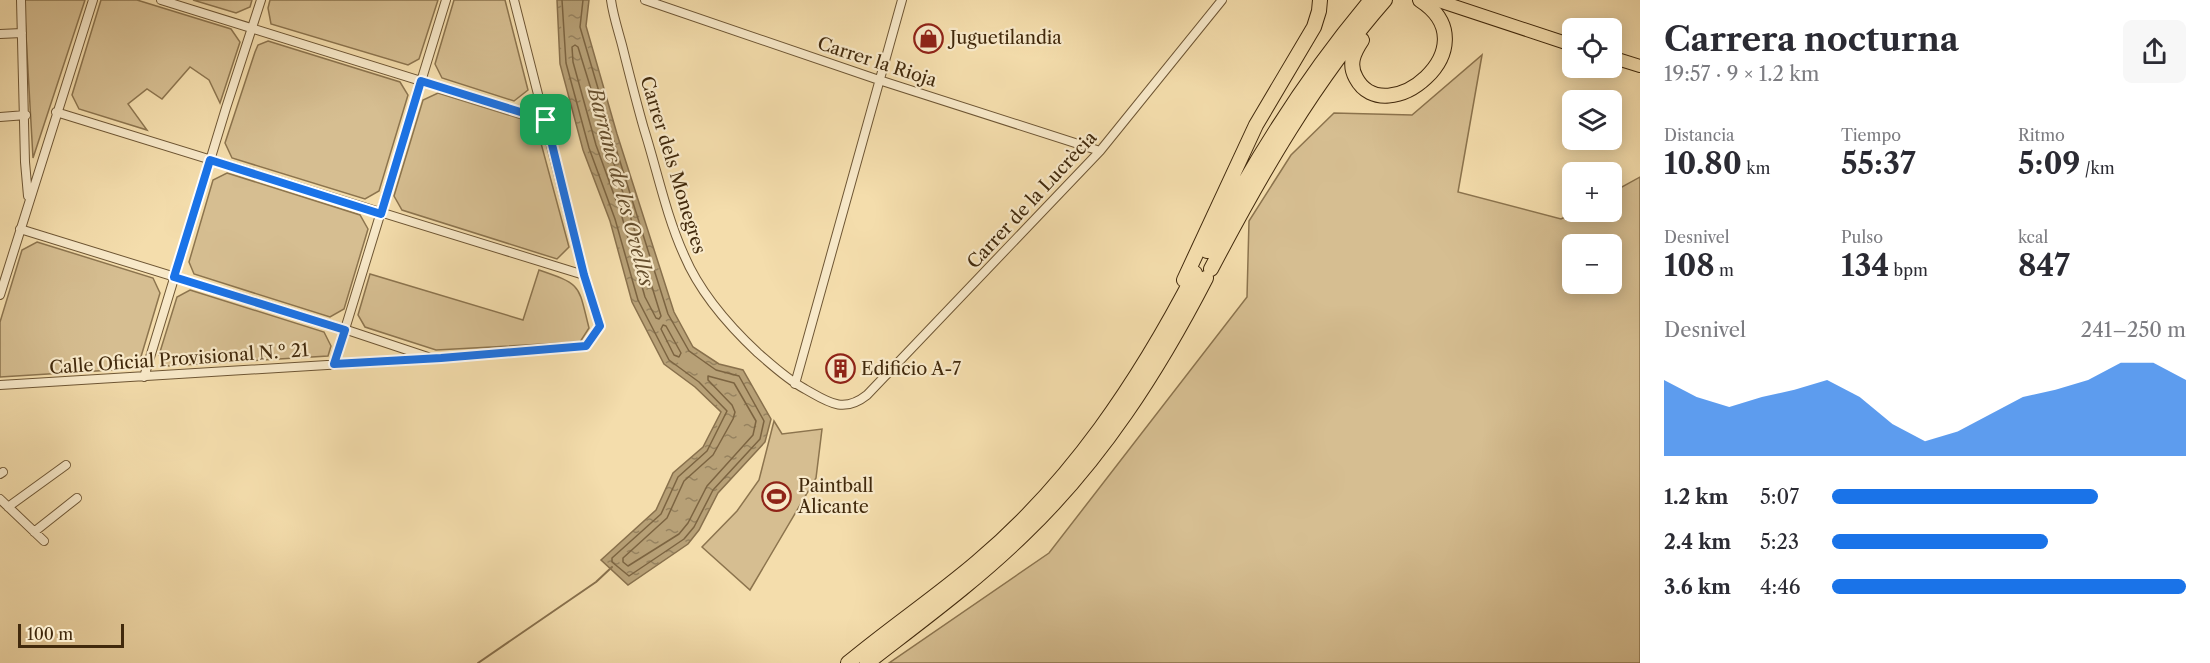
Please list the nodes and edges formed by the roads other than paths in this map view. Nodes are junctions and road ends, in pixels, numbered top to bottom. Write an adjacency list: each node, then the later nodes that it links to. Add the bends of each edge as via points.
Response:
1 (21, 0): 17 (street)
2 (93, 0): 26 (street)
3 (161, 0): 16 (street)
4 (261, 0): 16 (street)
5 (446, 0): 25 (street)
6 (514, 0): 29 (street)
7 (611, 0): 43 (street, Carrer dels Monegres, via 634,95 684,256 728,323)
8 (645, 0): 24 (street, Carrer la Rioja)
9 (902, 0): 24 (street)
10 (1222, 0): 30 (street, Carrer de la Lucrècia)
11 (1320, 0): 46 (highway, via 1314,27 1256,125 1185,279)
12 (1420, 0): 15 (highway, via 1440,18 1444,47 1424,80 1414,88 1389,96 1362,87 1352,62)
13 (1436, 0): 20 (main road)
14 (1452, 0): 19 (main road)
15 (1381, 3): 35 (highway, via 1323,60 1280,122 1234,200)
16 (252, 29): 25 (street); 31 (street)
17 (22, 33): 18 (street); 27 (street)
18 (0, 34)
19 (1562, 35)
20 (1562, 42)
21 (1622, 55): 23 (main road)
22 (1622, 59): 23 (main road)
23 (1640, 62)
24 (879, 80): 30 (street, Carrer la Rioja); 43 (street)
25 (421, 81): 29 (street); 33 (street)
26 (56, 112): 31 (street); 32 (street)
27 (26, 115): 28 (street); 32 (street)
28 (0, 117)
29 (546, 120): 36 (street)
30 (1100, 151): 45 (street, Carrer de la Lucrècia, via 867,395)
31 (210, 160): 33 (street); 37 (street)
32 (29, 201): 34 (street)
33 (381, 214): 36 (street); 39 (street)
34 (20, 229): 37 (street); 38 (street)
35 (1202, 272): 46 (highway); 54 (highway, via 1162,358 1090,461 1053,505 977,577)
36 (584, 275): 40 (street, Calle Oficial Provisional N.º 21, via 600,326 586,346)
37 (174, 277): 39 (street); 42 (street)
38 (0, 295)
39 (345, 330): 40 (street); 41 (street)
40 (433, 359): 41 (street, Calle Oficial Provisional N.º 21)
41 (334, 364): 42 (street, Calle Oficial Provisional N.º 21)
42 (144, 377): 44 (street, Calle Oficial Provisional N.º 21)
43 (795, 384): 45 (street, Carrer dels Monegres, via 827,401)
44 (0, 385)
45 (849, 405)
46 (1098, 432): 53 (highway, via 1056,485 1003,538)
47 (66, 465): 50 (street)
48 (77, 498): 51 (street)
49 (0, 499): 50 (street)
50 (8, 507): 51 (street)
51 (34, 532): 52 (street)
52 (44, 541)
53 (848, 663)
54 (867, 663)

